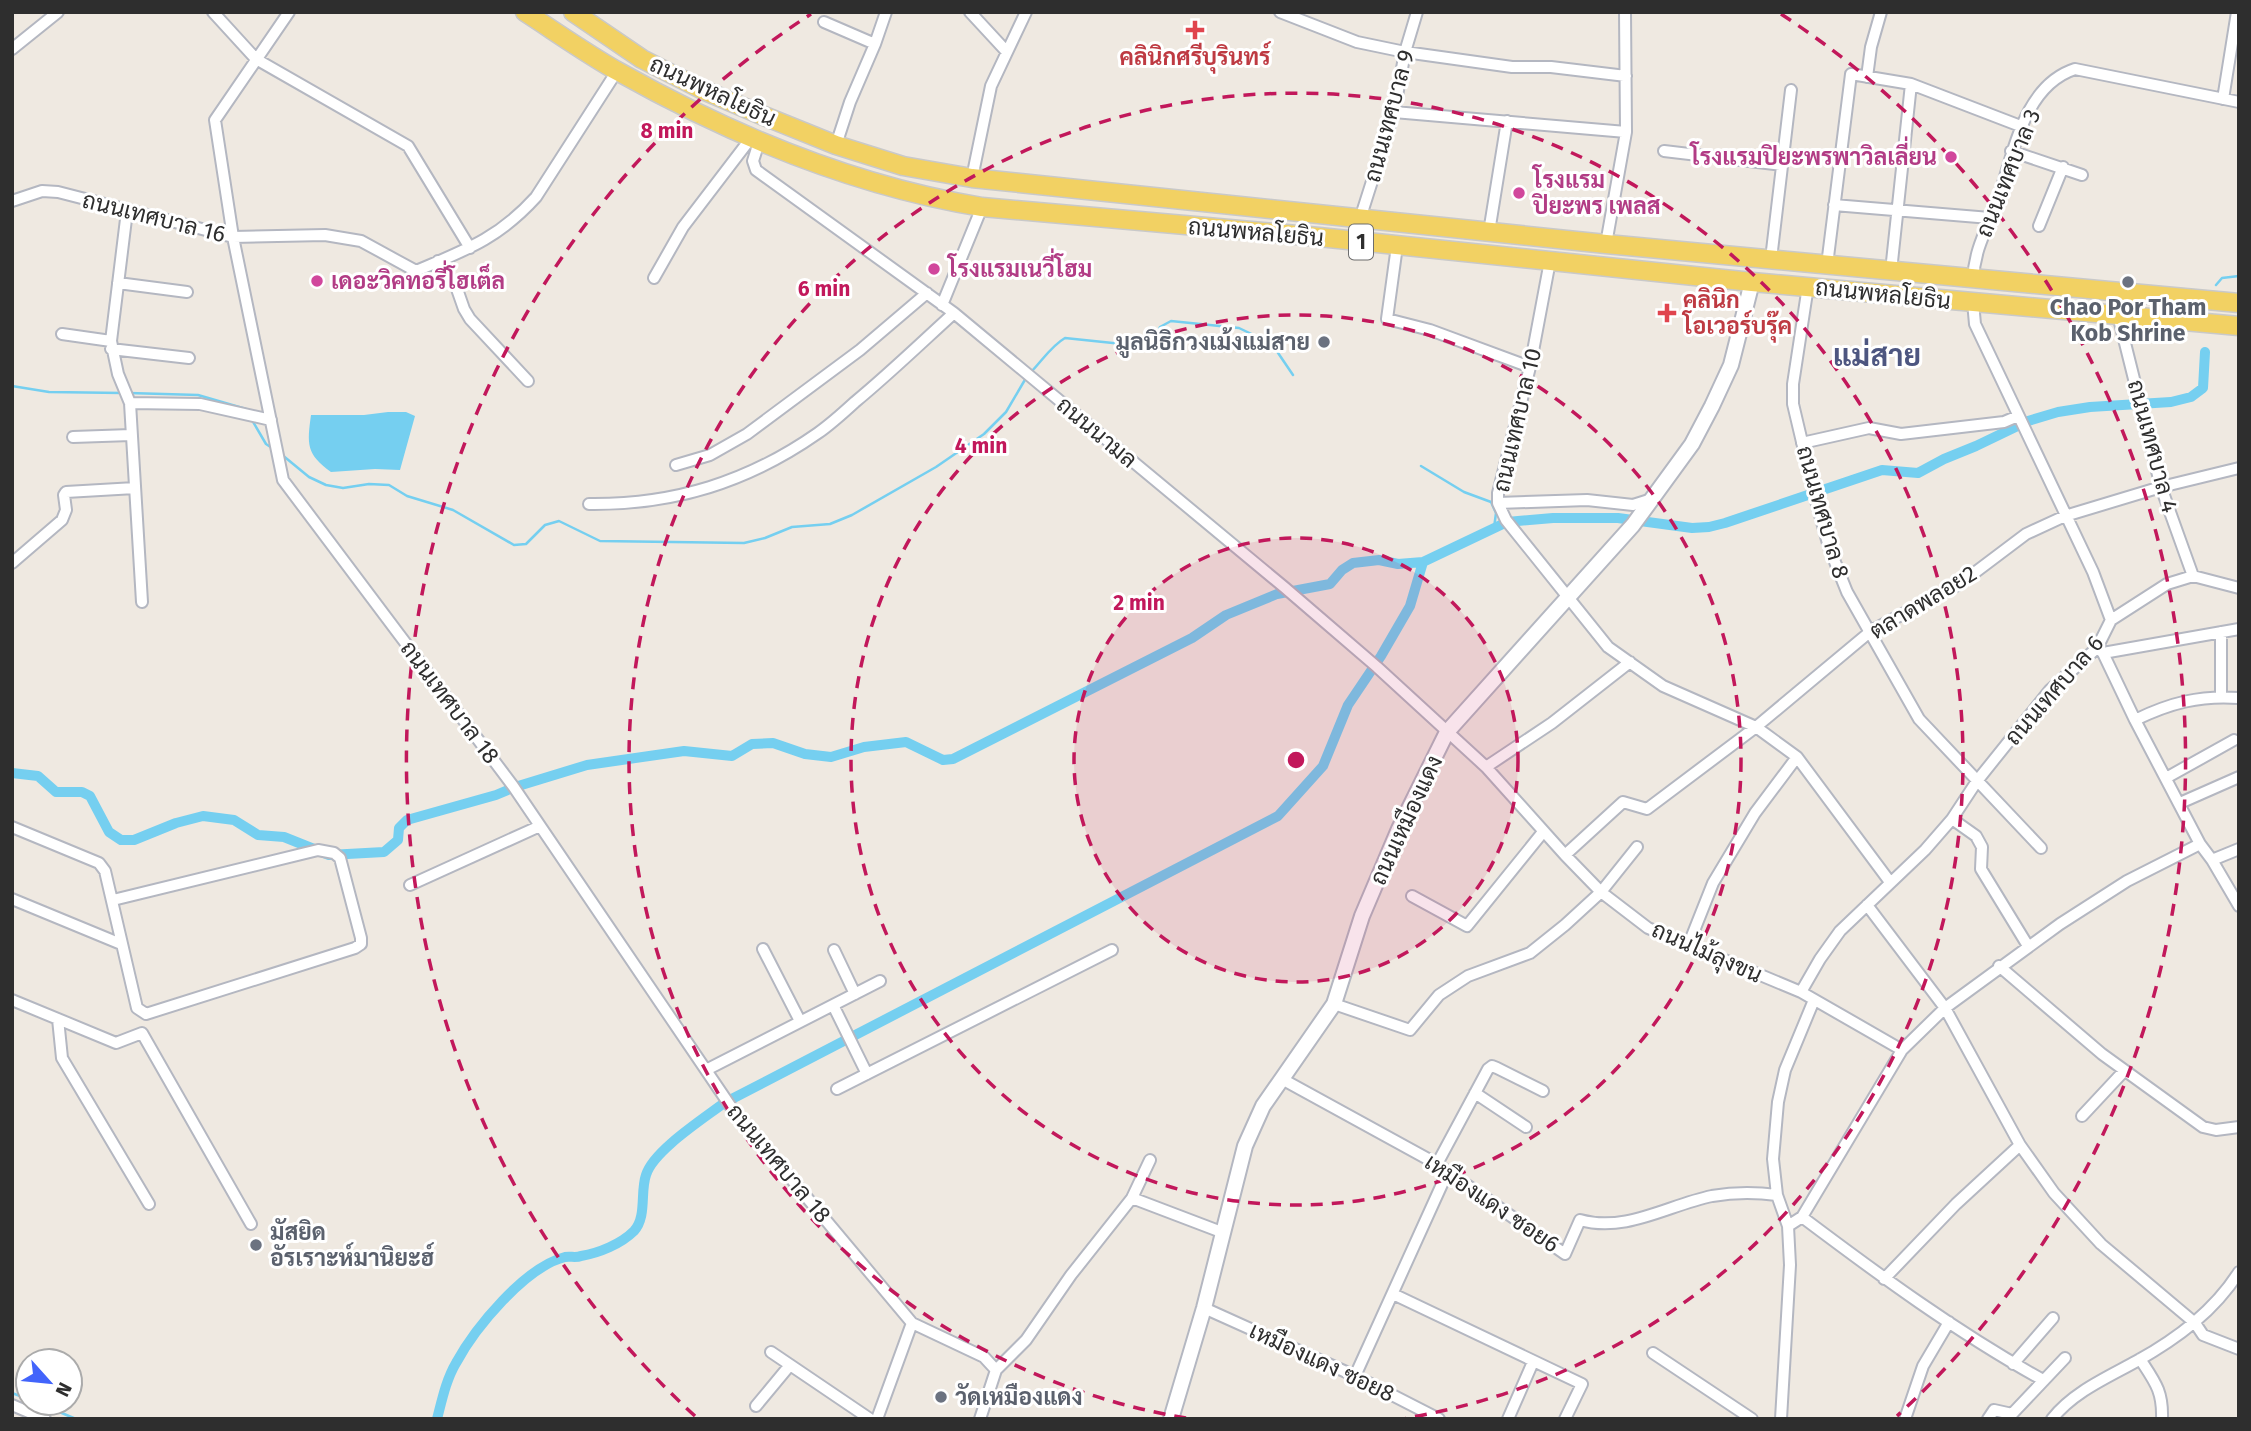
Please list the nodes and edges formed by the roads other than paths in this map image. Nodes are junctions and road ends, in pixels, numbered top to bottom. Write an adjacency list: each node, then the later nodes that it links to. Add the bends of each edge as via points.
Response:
1 (58, 12): 18 (street)
2 (213, 12): 21 (street)
3 (272, 12): 15 (street)
4 (289, 12): 15 (street, ถนนเทศบาล 18)
5 (525, 12): 22 (main road, ถนนพหลโยธิน / 1)
6 (573, 12): 34 (main road, ถนนพหลโยธิน / 1, via 642,59 703,90)
7 (886, 12): 17 (street)
8 (970, 12): 19 (street)
9 (1027, 12): 19 (street)
10 (1280, 12): 20 (street, via 1357,42)
11 (1417, 12): 20 (street, ถนนเทศบาล 9)
12 (1625, 12): 23 (street)
13 (1881, 12): 24 (street)
14 (2237, 12): 27 (street)
15 (281, 22): 21 (street, ถนนเทศบาล 18)
16 (824, 22): 17 (street)
17 (875, 44): 34 (street)
18 (12, 49)
19 (1007, 52): 40 (street, via 991,86)
20 (1405, 52): 23 (street); 29 (street, ถนนเทศบาล 9)
21 (256, 59): 51 (street, ถนนเทศบาล 18, via 215,120); 55 (street, via 408,146)
22 (617, 71): 33 (main road, ถนนพหลโยธิน / 1); 55 (street, ถนนเทศบาล 16, via 536,197 498,233)
23 (1626, 76): 32 (street)
24 (1867, 77): 25 (street); 42 (street, via 1851,74)
25 (1911, 84): 31 (street); 44 (street)
26 (1791, 90): 37 (street)
27 (2222, 99): 28 (street, ถนนเทศบาล 3); 31 (street, ถนนเทศบาล 3, via 2075,68 2046,86)
28 (2239, 102)
29 (1394, 112): 30 (street); 47 (street, ถนนเทศบาล 9)
30 (1507, 121): 32 (street); 50 (street)
31 (2023, 127): 36 (street, ถนนเทศบาล 3)
32 (1626, 132): 53 (street)
33 (755, 140): 43 (main road, ถนนพหลโยธิน / 1, via 858,179 935,200); 61 (street, via 683,227); 68 (street, ถนนนามล, via 756,170)
34 (836, 145): 40 (main road, ถนนพหลโยธิน / 1, via 903,166)
35 (1664, 151): 37 (street)
36 (2011, 151): 38 (street); 46 (street, ถนนเทศบาล 3)
37 (1782, 165): 56 (street)
38 (2063, 167): 39 (street); 49 (street)
39 (2082, 175)
40 (972, 178): 47 (main road, ถนนพหลโยธิน / 1)
41 (12, 201): 45 (street, ถนนเทศบาล 16, via 42,191 58,192)
42 (1834, 205): 44 (street); 59 (street)
43 (982, 207): 52 (main road, ถนนพหลโยธิน / 1); 71 (street)
44 (1898, 209): 46 (street); 60 (street)
45 (127, 211): 51 (street, ถนนเทศบาล 16); 64 (street)
46 (1990, 218): 62 (street, ถนนเทศบาล 3, via 1975,255)
47 (1360, 219): 48 (main road, ถนนพหลโยธิน / 1); 52 (main road)
48 (1400, 224): 50 (main road, ถนนพหลโยธิน / 1); 54 (main road)
49 (2039, 226)
50 (1489, 232): 53 (main road, ถนนพหลโยธิน / 1)
51 (233, 237): 57 (street, ถนนเทศบาล 16, via 325,235 361,241 416,271); 83 (street, ถนนเทศบาล 18)
52 (1357, 241): 54 (main road, ถนนพหลโยธิน / 1)
53 (1606, 244): 56 (main road, ถนนพหลโยธิน / 1)
54 (1397, 246): 58 (main road, ถนนพหลโยธิน / 1); 79 (street, via 1387,319)
55 (470, 248): 57 (street, ถนนเทศบาล 16)
56 (1771, 259): 59 (main road, ถนนพหลโยธิน / 1)
57 (438, 261): 80 (street, via 470,319)
58 (1550, 261): 63 (main road, ถนนพหลโยธิน / 1); 79 (street, ถนนเทศบาล 10)
59 (1827, 265): 60 (main road, ถนนพหลโยธิน / 1)
60 (1891, 271): 62 (main road, ถนนพหลโยธิน / 1)
61 (654, 278)
62 (1973, 279): 66 (main road, ถนนพหลโยธิน / 1)
63 (1752, 282): 65 (main road, ถนนพหลโยธิน / 1); 91 (street, ถนนเหมืองแดง, via 1731,365 1712,406 1692,444)
64 (118, 283): 67 (street); 77 (street)
65 (1808, 286): 69 (main road, ถนนพหลโยธิน / 1); 86 (street, ถนนเทศบาล 8, via 1793,384)
66 (2098, 291): 70 (main road, ถนนพหลโยธิน / 1); 73 (main road)
67 (187, 292)
68 (927, 293): 71 (street, ถนนนามล); 87 (street, via 770,419 710,455)
69 (1973, 302): 73 (main road, ถนนพหลโยธิน / 1); 82 (street, ถนนเทศบาล 6, via 1975,324)
70 (2239, 303)
71 (942, 305): 72 (street, ถนนนามล)
72 (954, 313): 92 (street, via 820,432 752,471 668,498); 110 (street, ถนนนามล, via 1284,587)
73 (2095, 313): 74 (main road, ถนนพหลโยธิน / 1)
74 (2118, 315): 75 (main road, ถนนพหลโยธิน / 1); 89 (street, ถนนเทศบาล 4)
75 (2239, 326)
76 (62, 334): 77 (street)
77 (111, 345): 78 (street); 81 (street)
78 (189, 358)
79 (1530, 367): 93 (street, ถนนเทศบาล 10, via 1498,493)
80 (528, 381)
81 (127, 397): 83 (street, via 200,404); 84 (street)
82 (2018, 416): 86 (street, via 2004,422 1902,434 1869,428); 94 (street, ถนนเทศบาล 6)
83 (271, 420): 119 (street, ถนนเทศบาล 18, via 283,480)
84 (131, 435): 85 (street); 90 (street)
85 (73, 438)
86 (1802, 443): 102 (street, ถนนเทศบาล 8, via 1829,547 1847,592)
87 (676, 465)
88 (2239, 468): 89 (street, ตลาดพลอย2)
89 (2161, 487): 94 (street, ตลาดพลอย2); 96 (street, ถนนเทศบาล 4)
90 (135, 488): 95 (street, via 66,492 62,520); 99 (street)
91 (1650, 502): 93 (street, via 1633,505 1587,500); 98 (street, ถนนเหมืองแดง)
92 (589, 504)
93 (1502, 511): 98 (street, ถนนเทศบาล 10)
94 (2065, 516): 100 (street, ถนนเทศบาล 6); 102 (street, ตลาดพลอย2, via 2026,534 1961,583)
95 (12, 563)
96 (2193, 576): 97 (street); 100 (street, via 2166,584)
97 (2239, 587)
98 (1568, 598): 105 (street, ถนนเทศบาล 10, via 1608,647); 110 (street, ถนนเหมืองแดง)
99 (142, 602)
100 (2111, 620): 104 (street, ถนนเทศบาล 6)
101 (2239, 629): 103 (street)
102 (1871, 631): 109 (street, ตลาดพลอย2); 116 (street, ถนนเทศบาล 8, via 1919,719)
103 (2221, 632): 104 (street); 106 (street)
104 (2100, 651): 108 (street); 116 (street, ถนนเทศบาล 6, via 2050,690)
105 (1630, 662): 109 (street, ถนนเทศบาล 10, via 1663,686); 113 (street)
106 (2221, 696): 107 (street); 108 (street, via 2165,705)
107 (2239, 698)
108 (2135, 720): 115 (street)
109 (1756, 727): 112 (street, ถนนเทศบาล 10); 126 (street, ตลาดพลอย2, via 1647,809 1623,802)
110 (1447, 732): 113 (street, ถนนไม้ลุงขน); 149 (street, ถนนเหมืองแดง, via 1398,829 1362,916)
111 (2234, 740): 115 (street)
112 (1797, 757): 128 (street, ถนนเทศบาล 10); 138 (street, via 1755,813 1713,883)
113 (1486, 767): 121 (street, ถนนไม้ลุงขน)
114 (2239, 777): 117 (street)
115 (2166, 778): 117 (street)
116 (1977, 781): 118 (street, ถนนเทศบาล 6); 124 (street, ถนนเทศบาล 8)
117 (2180, 803): 122 (street)
118 (1952, 819): 128 (street, ถนนเทศบาล 6); 139 (street, via 1976,836 1982,847 1981,869)
119 (540, 826): 129 (street); 155 (street, ถนนเทศบาล 18)
120 (12, 827): 134 (street, via 99,863)
121 (1543, 832): 126 (street, ถนนไม้ลุงขน); 132 (street, via 1467,926)
122 (2200, 844): 127 (street); 139 (street, via 2127,881)
123 (1637, 847): 131 (street)
124 (2041, 848)
125 (2239, 849): 127 (street)
126 (1565, 855): 131 (street, ถนนไม้ลุงขน)
127 (2212, 860): 130 (street)
128 (1890, 882): 135 (street, ถนนเทศบาล 6)
129 (410, 885)
130 (2235, 890): 136 (street)
131 (1601, 892): 138 (street, ถนนไม้ลุงขน, via 1648,928); 149 (street, via 1530,953 1468,976 1439,995 1410,1030)
132 (1412, 895)
133 (12, 899): 137 (street)
134 (113, 900): 137 (street); 137 (street, via 318,850 340,858 361,938 355,948 146,1014 137,1008)
135 (1867, 905): 145 (street, ถนนเทศบาล 6, via 1833,940); 151 (street)
136 (2239, 906)
137 (121, 944)
138 (1688, 946): 145 (street, ถนนไม้ลุงขน)
139 (2028, 946): 143 (street)
140 (763, 949): 153 (street)
141 (834, 950): 146 (street)
142 (1112, 950): 157 (street)
143 (1999, 966): 151 (street); 156 (street)
144 (880, 981): 146 (street)
145 (1801, 992): 148 (street, ถนนไม้ลุงขน)
146 (855, 994): 150 (street)
147 (12, 1000): 152 (street)
148 (1814, 1000): 154 (street, ถนนไม้ลุงขน); 169 (street, via 1785,1070 1778,1102 1773,1159)
149 (1334, 1004): 158 (street, ถนนเหมืองแดง)
150 (833, 1005): 153 (street); 157 (street)
151 (1945, 1008): 154 (street); 165 (street)
152 (58, 1019): 171 (street, via 62,1058); 173 (street, via 116,1043 142,1032)
153 (800, 1021): 155 (street)
154 (1902, 1051): 172 (street)
155 (706, 1070): 182 (street, ถนนเทศบาล 18, via 727,1102)
156 (2124, 1071): 162 (street); 164 (street, via 2203,1127)
157 (867, 1074): 159 (street)
158 (1282, 1079): 167 (street, เหมืองแดง ซอย6); 175 (street, ถนนเหมืองแดง, via 1245,1146)
159 (837, 1089)
160 (1543, 1091): 161 (street, via 1492,1066)
161 (1475, 1093): 163 (street); 167 (street)
162 (2082, 1116)
163 (1526, 1127)
164 (2239, 1127)
165 (2021, 1145): 177 (street); 183 (street, via 2054,1193 2101,1244)
166 (1150, 1160): 170 (street)
167 (1437, 1164): 168 (street, เหมืองแดง ซอย6)
168 (1448, 1171): 169 (street, เหมืองแดง ซอย6, via 1565,1254 1580,1220 1617,1224 1742,1191); 178 (street)
169 (1777, 1195): 174 (street)
170 (1132, 1198): 175 (street); 192 (street, via 1026,1340)
171 (149, 1204)
172 (1802, 1217): 174 (street); 177 (street)
173 (251, 1224)
174 (1788, 1226): 207 (street)
175 (1224, 1233): 179 (street, ถนนเหมืองแดง)
176 (2239, 1272): 183 (street)
177 (1884, 1279): 181 (street)
178 (1393, 1294): 189 (street); 193 (street)
179 (1205, 1308): 193 (street, เหมืองแดง ซอย8); 202 (street, ถนนเหมืองแดง)
180 (2053, 1318): 190 (street)
181 (1949, 1322): 190 (street); 208 (street, via 1923,1366)
182 (912, 1323): 192 (street, via 984,1357); 201 (street)
183 (2195, 1323): 184 (street, via 2203,1335); 188 (street)
184 (2239, 1349)
185 (771, 1352): 191 (street)
186 (1653, 1353): 206 (street)
187 (2066, 1358): 194 (street)
188 (2140, 1359): 210 (street, via 2061,1407); 211 (street, via 2159,1388)
189 (1534, 1362): 204 (street); 205 (street, via 1582,1384)
190 (2013, 1364): 194 (street)
191 (790, 1365): 196 (street); 200 (street)
192 (996, 1370): 199 (street)
193 (1354, 1376): 203 (street, เหมืองแดง ซอย8)
194 (2043, 1380): 197 (street)
195 (12, 1405): 198 (street)
196 (756, 1406)
197 (2015, 1417): 209 (street, via 1994,1410)
198 (41, 1418)
199 (983, 1418)
200 (870, 1419)
201 (877, 1419)
202 (1171, 1419)
203 (1439, 1419)
204 (1508, 1419)
205 (1565, 1419)
206 (1752, 1419)
207 (1781, 1419)
208 (1905, 1419)
209 (1988, 1419)
210 (2052, 1419)
211 (2162, 1419)

